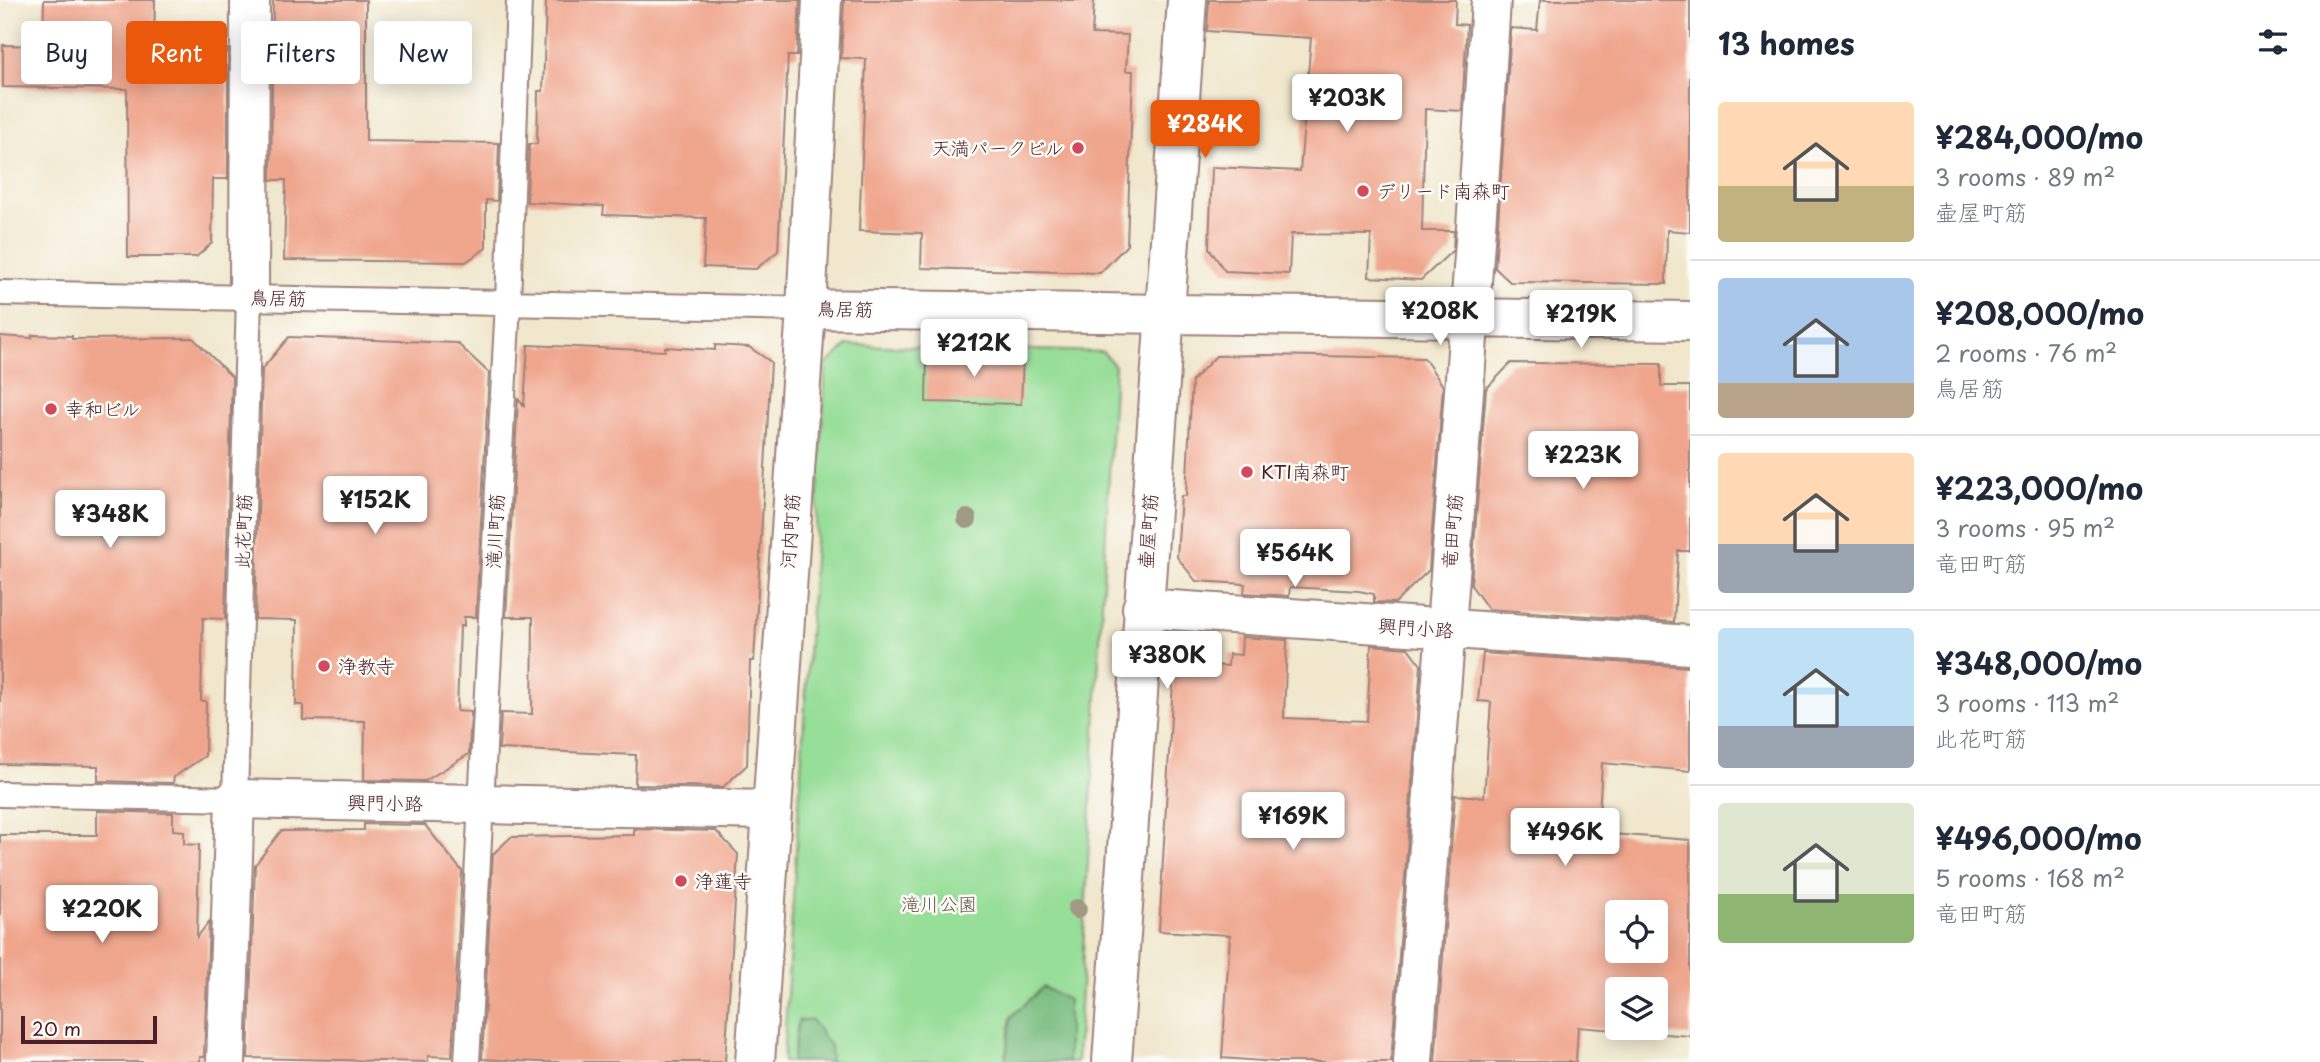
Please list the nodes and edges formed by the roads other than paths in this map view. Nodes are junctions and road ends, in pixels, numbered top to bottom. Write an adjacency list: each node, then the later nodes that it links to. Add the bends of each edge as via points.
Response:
1 (250, 0): 7 (street, 此花町筋)
2 (519, 0): 8 (lane, 滝川町筋)
3 (822, 0): 9 (street, 河内町筋)
4 (1187, 0): 10 (street, 壷屋町筋)
5 (1491, 0): 11 (street, 竜田町筋)
6 (0, 293): 7 (lane, 鳥居筋)
7 (249, 297): 8 (lane, 鳥居筋); 17 (lane, 此花町筋)
8 (508, 303): 9 (lane, 鳥居筋); 18 (lane, 滝川町筋)
9 (806, 309): 10 (street, 鳥居筋); 19 (street, 河内町筋)
10 (1163, 315): 11 (street, 鳥居筋); 13 (street, 壷屋町筋)
11 (1472, 318): 12 (street, 鳥居筋); 14 (street, 竜田町筋)
12 (1690, 321)
13 (1142, 608): 14 (street, 興門小路); 23 (street, 壷屋町筋)
14 (1443, 629): 15 (street, 興門小路); 24 (street, 竜田町筋)
15 (1690, 645)
16 (0, 794): 17 (lane, 興門小路)
17 (235, 799): 18 (street, 興門小路); 20 (street, 此花町筋)
18 (479, 805): 19 (street, 興門小路); 21 (lane, 滝川町筋)
19 (770, 810): 22 (street, 河内町筋)
20 (226, 1062)
21 (467, 1062)
22 (755, 1062)
23 (1112, 1062)
24 (1413, 1062)

